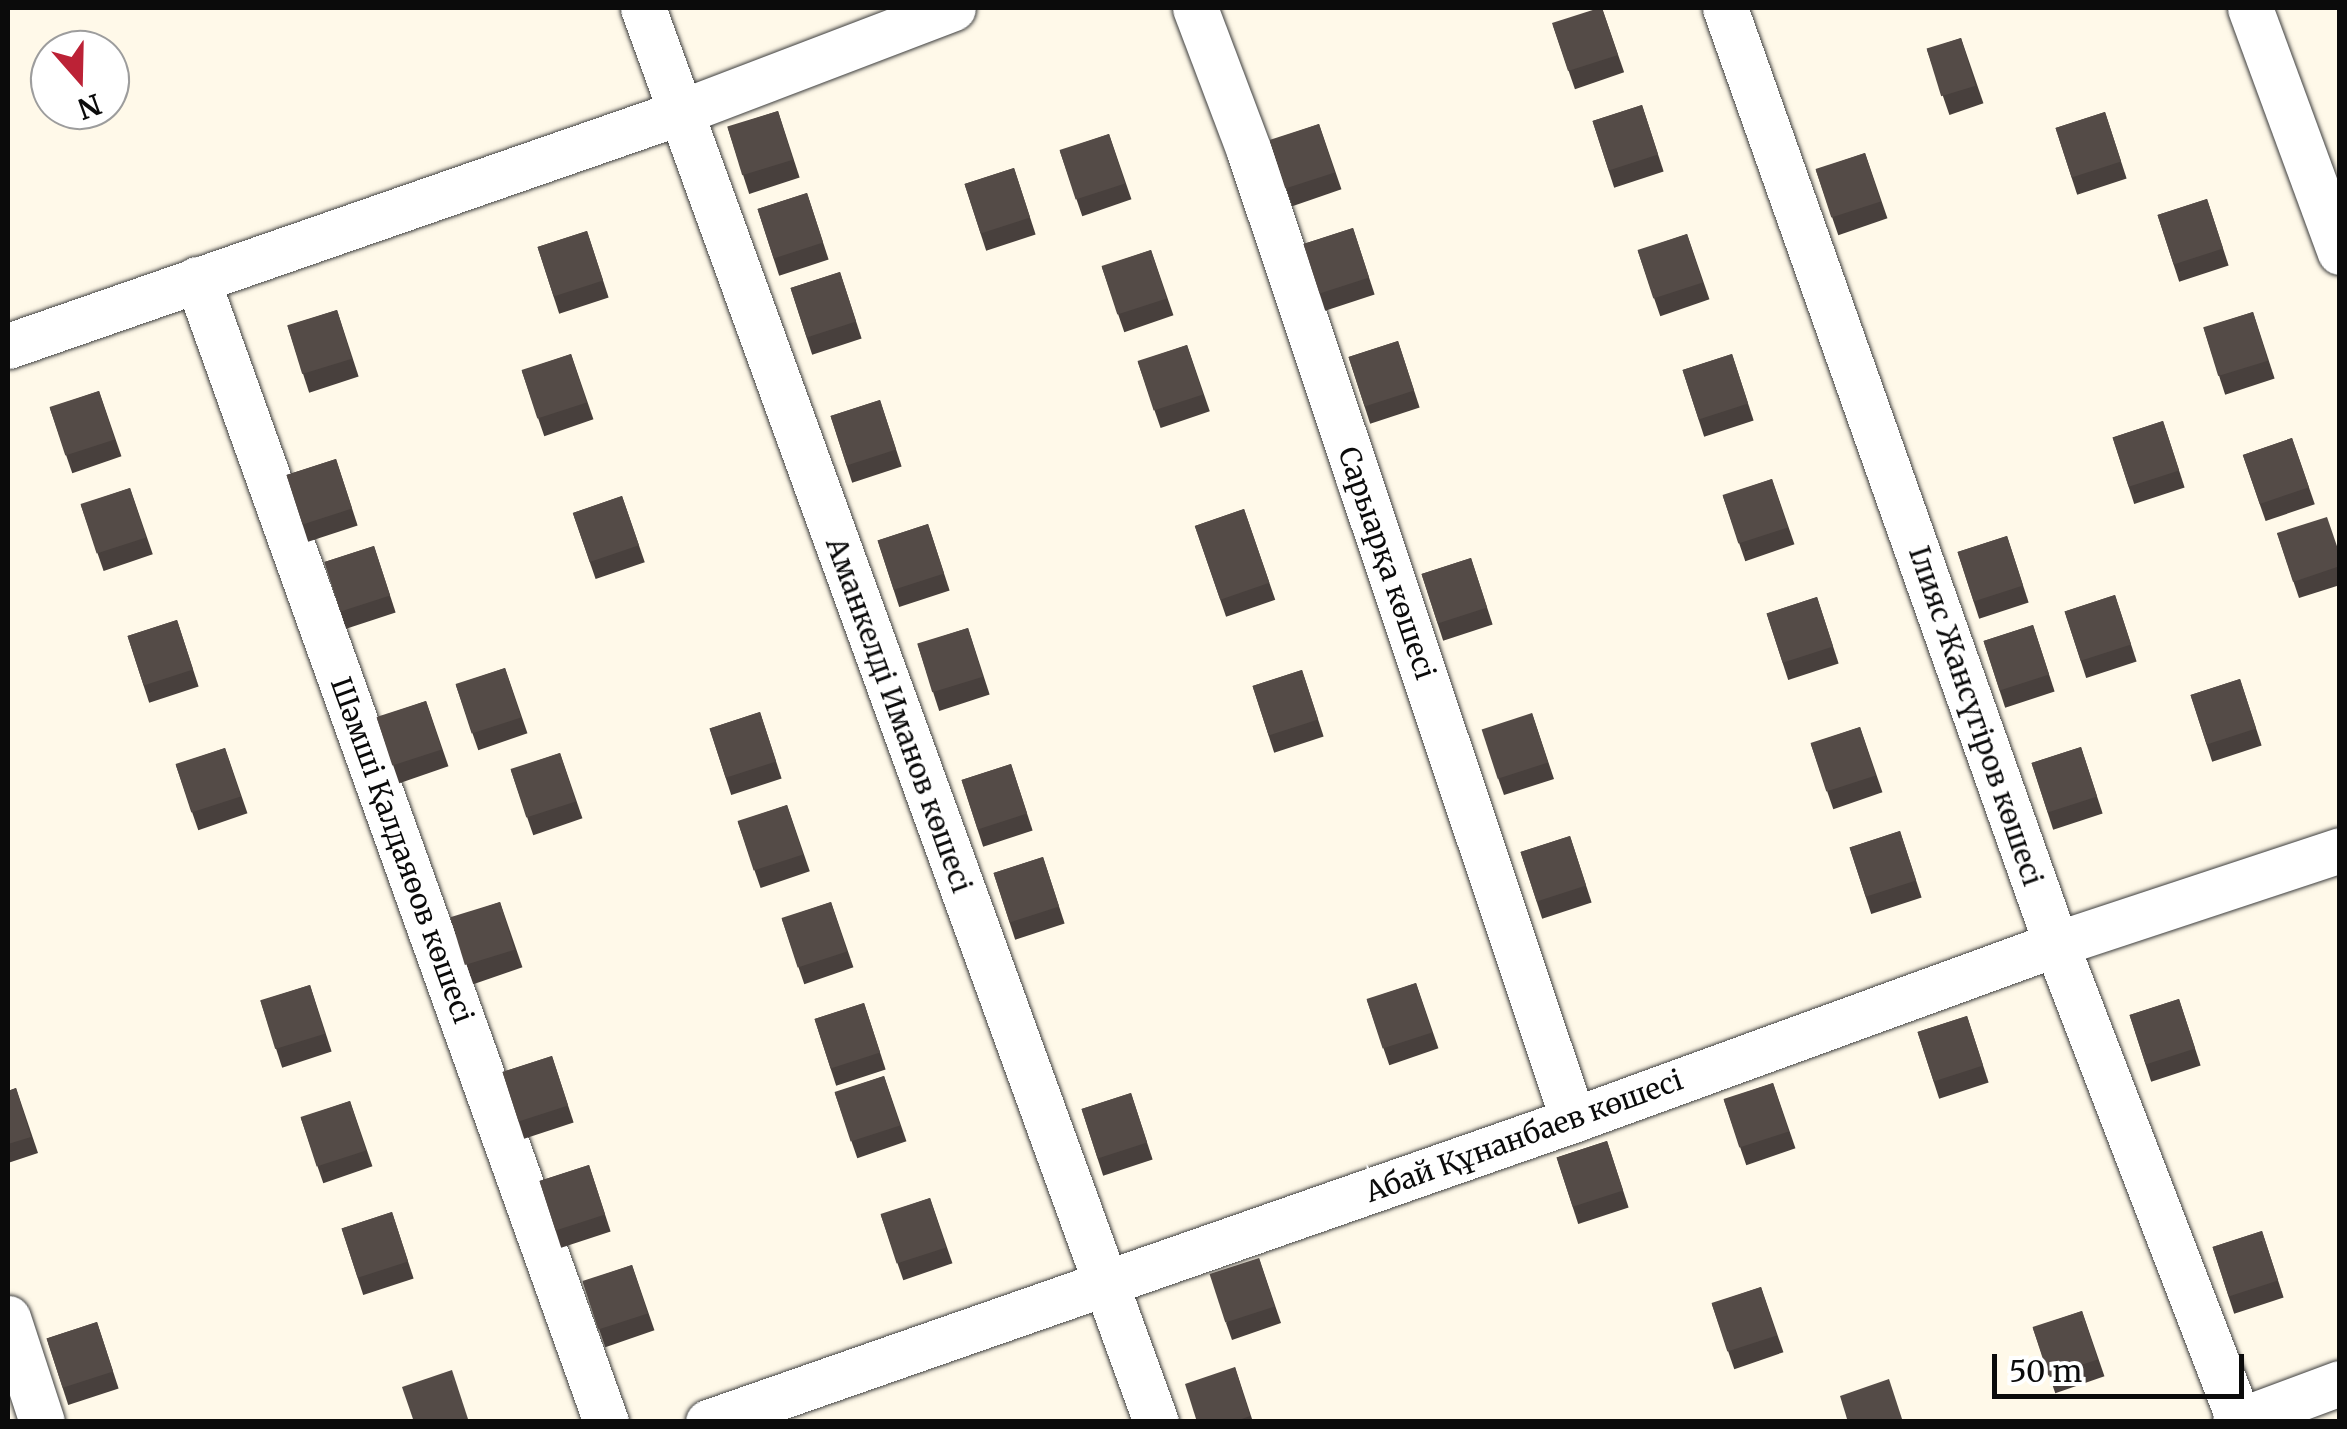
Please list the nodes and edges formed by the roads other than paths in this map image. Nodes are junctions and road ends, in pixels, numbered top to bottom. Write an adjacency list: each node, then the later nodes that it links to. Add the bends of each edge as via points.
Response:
1 (642, 8): 6 (street, Аманкелді Иманов көшесі)
2 (954, 8): 6 (street)
3 (1195, 8): 12 (street, Сарыарқа көшесі, via 1249,151)
4 (1726, 8): 11 (street, Ілияс Жансүгіров көшесі)
5 (2250, 8): 7 (street)
6 (681, 112): 8 (street); 13 (street, Аманкелді Иманов көшесі)
7 (2340, 252)
8 (197, 278): 9 (street); 18 (street, Шәмші Қалдаяөов көшесі)
9 (8, 346)
10 (2340, 850): 11 (street, Абай Құнанбаев көшесі)
11 (2056, 944): 12 (street, Абай Құнанбаев көшесі); 16 (street, Ілияс Жансүгіров көшесі)
12 (1573, 1120): 13 (street, Абай Құнанбаев көшесі)
13 (1105, 1283): 19 (street, Абай Құнанбаев көшесі); 20 (street, Аманкелді Иманов көшесі)
14 (8, 1318): 17 (street)
15 (2340, 1384): 16 (street)
16 (2237, 1421)
17 (42, 1422)
18 (606, 1422)
19 (708, 1422)
20 (1156, 1422)

